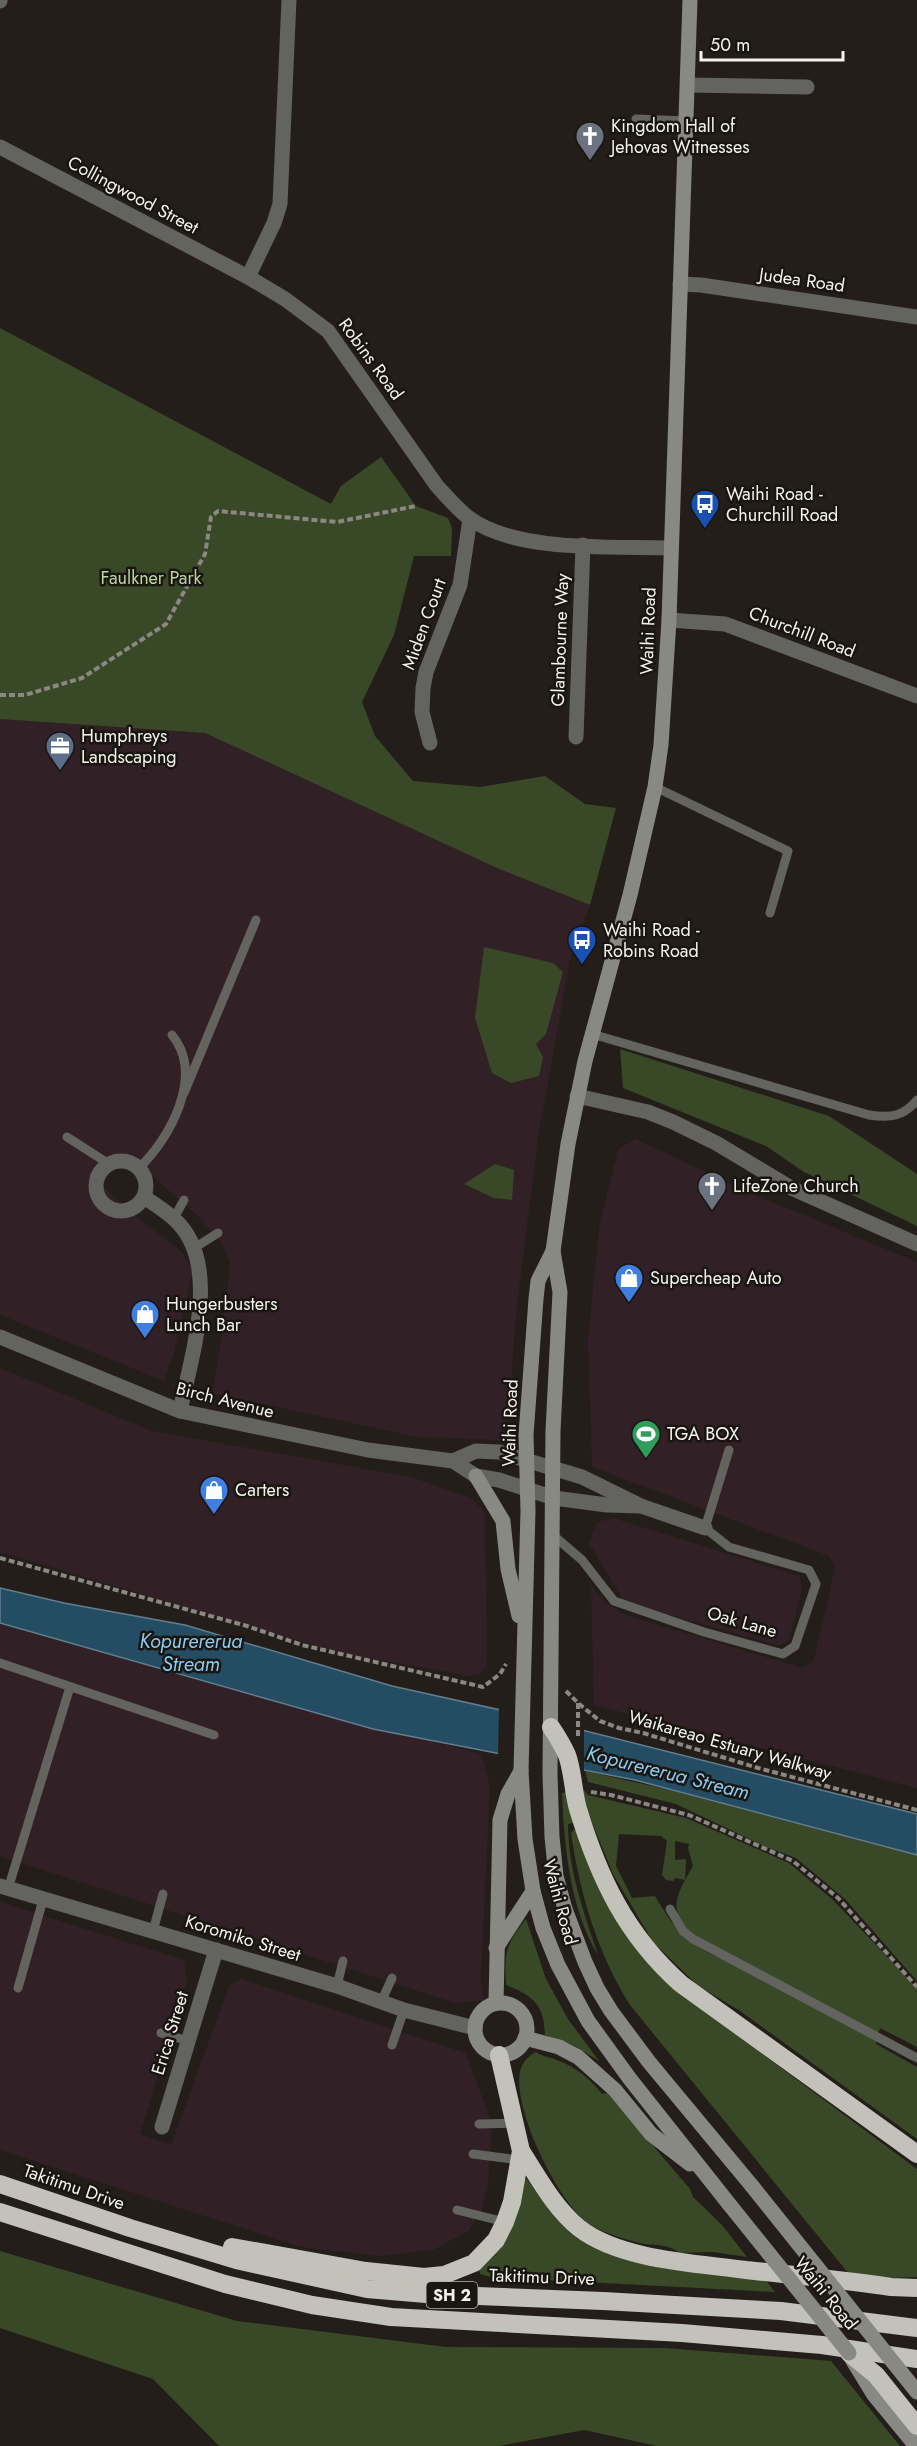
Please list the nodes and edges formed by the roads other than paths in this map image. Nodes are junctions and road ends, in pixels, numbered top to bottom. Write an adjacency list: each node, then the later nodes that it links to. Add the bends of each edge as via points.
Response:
1 (289, 0): 8 (street, via 280,204)
2 (690, 0): 3 (main road, Waihi Road)
3 (688, 85): 4 (street); 6 (main road, Waihi Road)
4 (807, 87)
5 (636, 120): 6 (lane)
6 (687, 122): 9 (main road, Waihi Road)
7 (0, 147): 8 (street, Collingwood Street)
8 (248, 277): 11 (street, Robins Road, via 285,298 328,331 437,486)
9 (680, 284): 10 (street, Judea Road); 13 (main road, Waihi Road)
10 (917, 317)
11 (470, 519): 12 (street, Robins Road, via 531,542); 17 (street, Miden Court, via 460,585 423,688 422,712)
12 (583, 544): 13 (street, Robins Road); 16 (street, Glambourne Way)
13 (671, 548): 14 (main road, Waihi Road)
14 (669, 620): 15 (street, Churchill Road, via 725,624); 18 (main road, Waihi Road)
15 (917, 696)
16 (576, 737)
17 (430, 743)
18 (655, 787): 19 (lane, via 788,851); 21 (main road, Waihi Road)
19 (770, 914)
20 (256, 920): 23 (lane)
21 (592, 1034): 24 (main road, Waihi Road); 25 (lane, via 869,1115 898,1116)
22 (172, 1035): 23 (lane, via 185,1058)
23 (184, 1093): 28 (lane, via 164,1141)
24 (577, 1096): 33 (street, via 674,1122 791,1188); 35 (main road, Waihi Road)
25 (917, 1100)
26 (67, 1137): 27 (lane)
27 (109, 1164): 28 (street, via 125,1161); 29 (street, via 96,1183 106,1205 129,1209)
28 (138, 1169): 29 (street, via 145,1184)
29 (144, 1197): 31 (street)
30 (184, 1200): 31 (lane)
31 (174, 1218): 34 (street)
32 (218, 1233): 34 (lane)
33 (917, 1244)
34 (194, 1248): 37 (street, via 202,1287)
35 (553, 1251): 40 (main road, Waihi Road, via 560,1292); 40 (main road, Waihi Road, via 538,1281 526,1435)
36 (0, 1337): 37 (street, Birch Avenue)
37 (180, 1411): 39 (street, Birch Avenue, via 368,1450)
38 (729, 1450): 44 (lane)
39 (453, 1461): 40 (street, Birch Avenue, via 476,1451 499,1452); 41 (street, Birch Avenue)
40 (540, 1464): 42 (main road, Waihi Road); 42 (main road, Waihi Road); 43 (street, Oak Lane, via 582,1477)
41 (476, 1476): 42 (street, Birch Avenue); 46 (main road, via 503,1521 508,1569)
42 (540, 1493): 43 (street, Oak Lane, via 607,1505); 45 (main road, Waihi Road); 46 (main road, Waihi Road)
43 (641, 1506): 44 (street, Oak Lane)
44 (705, 1527): 45 (lane, Oak Lane, via 729,1547 809,1570 816,1584 795,1646 783,1654 614,1601 582,1560)
45 (554, 1536): 49 (main road, Waihi Road)
46 (523, 1636): 51 (main road, Waihi Road)
47 (0, 1663): 48 (lane)
48 (70, 1687): 50 (lane); 52 (lane, via 22,1845)
49 (551, 1727): 78 (highway, via 568,1756 587,1839 612,1900 663,1968); 90 (main road, Waihi Road, bridge, via 556,1876 589,1971 617,2020)
50 (214, 1735)
51 (521, 1771): 53 (main road, Waihi Road); 58 (main road, via 500,1820)
52 (4, 1887): 55 (street, Koromiko Street)
53 (533, 1892): 58 (main road); 80 (main road, Waihi Road, via 558,1965 588,2021)
54 (163, 1894): 57 (lane)
55 (43, 1900): 57 (street, Koromiko Street); 63 (lane)
56 (670, 1909): 73 (lane, via 683,1931 693,1939)
57 (153, 1931): 59 (street, Koromiko Street)
58 (496, 1948): 65 (main road)
59 (216, 1950): 62 (street, Koromiko Street); 70 (street, Erica Street)
60 (343, 1961): 62 (lane)
61 (392, 1978): 64 (lane)
62 (337, 1986): 64 (street, Koromiko Street)
63 (18, 1988)
64 (381, 2002): 66 (street, Koromiko Street)
65 (496, 2004): 67 (main road, via 482,2012); 69 (main road, via 512,2005 523,2015)
66 (404, 2010): 67 (street, Koromiko Street); 71 (lane)
67 (475, 2028): 72 (main road, via 479,2043)
68 (161, 2033): 70 (lane)
69 (525, 2038): 72 (main road, via 515,2051); 80 (main road, via 559,2047 578,2057 615,2090 651,2134)
70 (188, 2041): 76 (street, Erica Street)
71 (392, 2045)
72 (499, 2055): 74 (highway)
73 (917, 2058)
74 (515, 2123): 75 (lane); 79 (highway)
75 (479, 2124)
76 (162, 2127)
77 (473, 2154): 79 (lane)
78 (917, 2154)
79 (520, 2155): 84 (highway); 86 (highway, via 579,2229 624,2250 725,2267)
80 (706, 2177): 88 (main road, Waihi Road, bridge)
81 (0, 2184): 85 (highway, Takitimu Drive / SH 2)
82 (457, 2210): 84 (lane)
83 (0, 2212): 89 (highway, SH 2, via 203,2278 312,2305 391,2317 822,2345)
84 (506, 2222): 85 (highway, via 474,2263 444,2275 424,2277 366,2271)
85 (130, 2229): 87 (highway, Takitimu Drive / SH 2, via 236,2260 367,2289 781,2311)
86 (917, 2288)
87 (917, 2328)
88 (849, 2353): 91 (highway, via 876,2375); 92 (main road, Waihi Road, via 874,2395)
89 (917, 2359)
90 (917, 2392)
91 (917, 2426)
92 (916, 2446)

